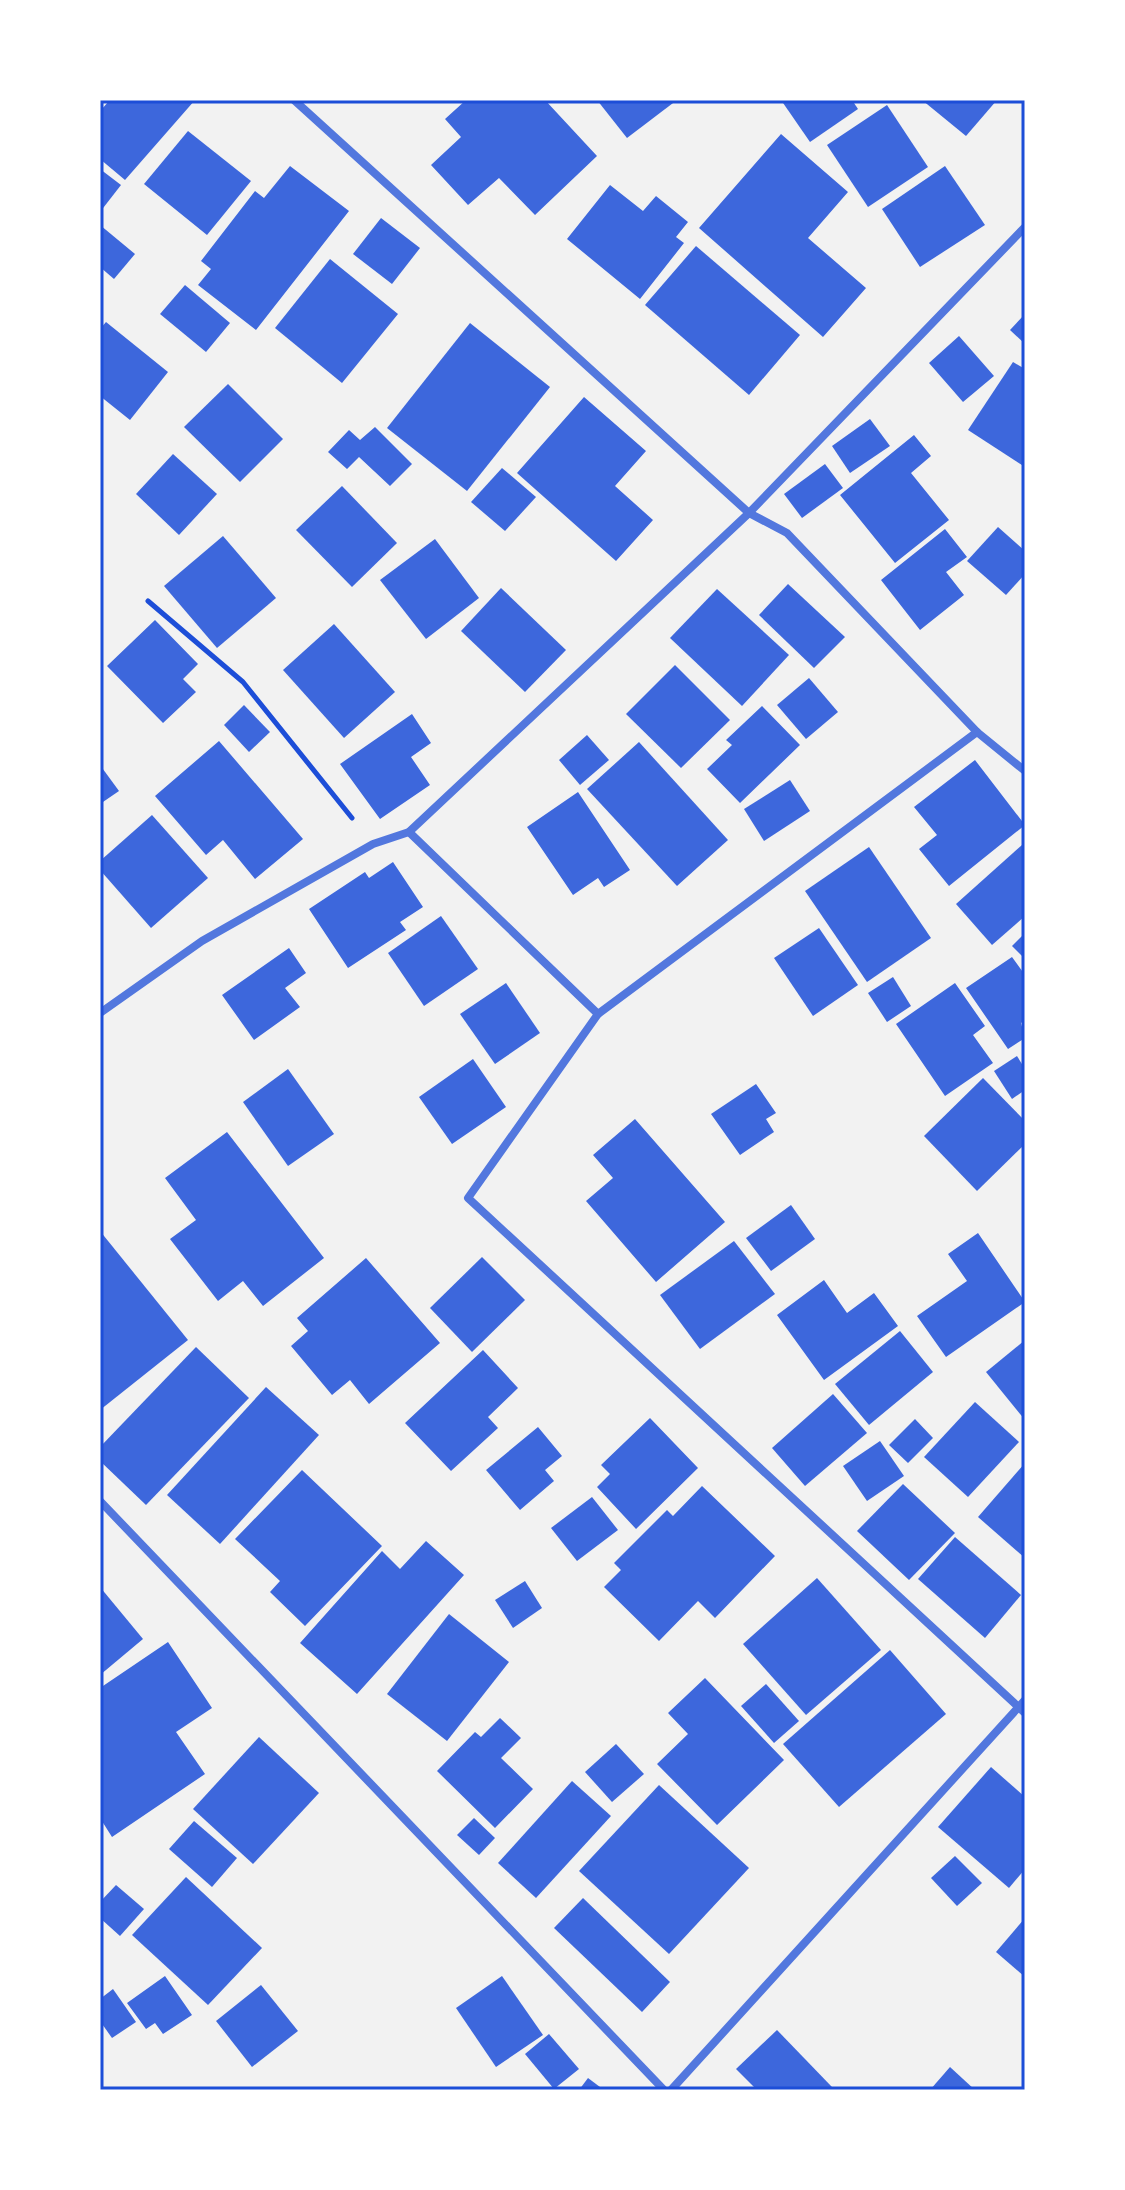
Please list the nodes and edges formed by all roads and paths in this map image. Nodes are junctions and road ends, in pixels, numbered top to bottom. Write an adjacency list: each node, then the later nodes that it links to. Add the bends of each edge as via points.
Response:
1 (294, 100): 3 (street)
2 (1025, 227): 3 (street)
3 (749, 513): 5 (street, via 787,533); 7 (street)
4 (148, 601): 8 (path, via 243,682)
5 (977, 732): 6 (street); 10 (street)
6 (1025, 771)
7 (409, 832): 8 (street); 10 (street)
8 (373, 844): 9 (street, via 202,941)
9 (100, 1013)
10 (598, 1014): 12 (street, via 468,1198)
11 (100, 1501): 13 (street)
12 (1023, 1707): 14 (street)
13 (664, 2090)
14 (671, 2090)

